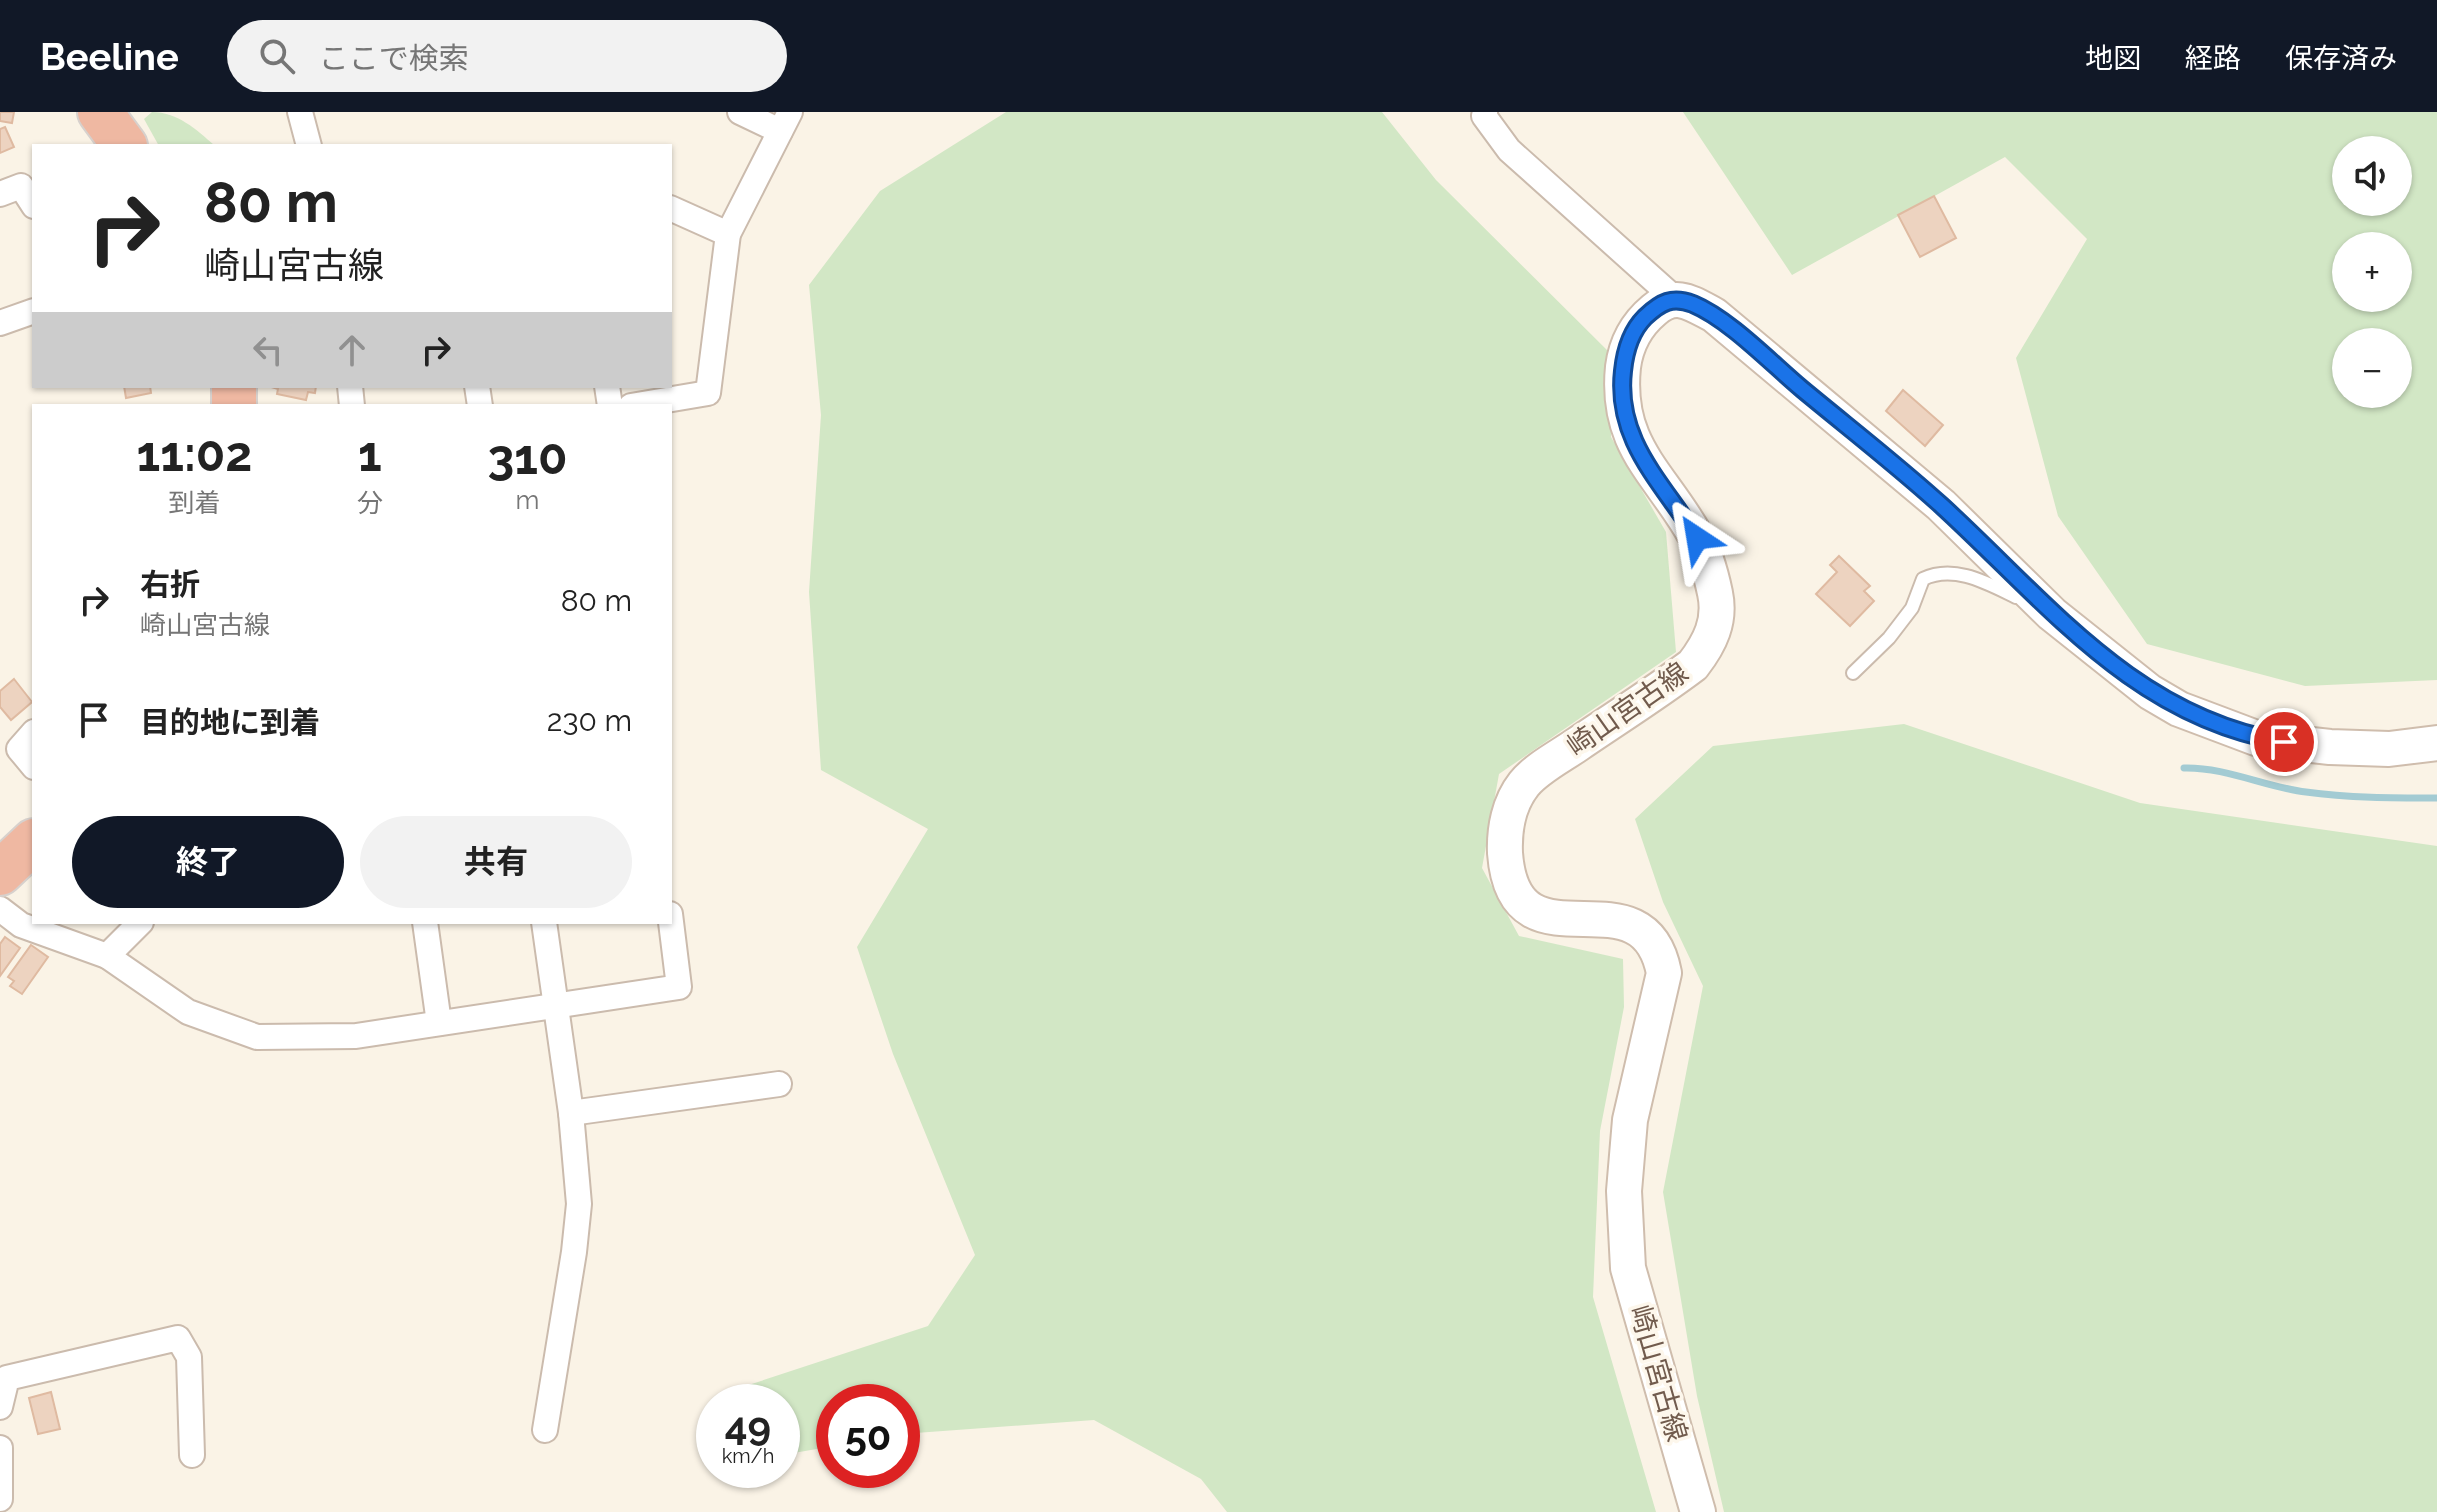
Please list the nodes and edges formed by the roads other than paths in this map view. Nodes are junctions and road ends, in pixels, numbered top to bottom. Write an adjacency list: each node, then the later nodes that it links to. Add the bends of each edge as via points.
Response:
1 (100, 112): 6 (highway)
2 (300, 112): 7 (street)
3 (740, 112): 5 (street)
4 (1485, 112): 12 (street, via 1509,150)
5 (785, 122): 11 (street)
6 (124, 144)
7 (308, 144)
8 (0, 194): 9 (street, via 21,186)
9 (32, 203)
10 (672, 209): 11 (street)
11 (728, 234): 15 (street, via 708,393)
12 (1674, 298): 16 (main road, via 1694,304 1733,330 1941,505); 38 (main road, 崎山宮古線, via 1664,301 1635,330 1625,353 1621,391 1637,451 1697,538 1715,591 1714,631 1693,665 1524,784 1508,815 1504,840 1515,896 1534,913 1550,919 1631,923 1649,936 1661,955 1664,973 1630,1120 1624,1191 1628,1268)
13 (32, 312): 14 (street)
14 (0, 323)
15 (643, 404)
16 (2052, 614): 17 (lane, via 1976,577 1937,572 1923,579 1912,608); 19 (main road, via 2150,692 2179,709 2256,738 2389,749)
17 (1853, 673)
18 (32, 734): 20 (street, via 19,749)
19 (2437, 743)
20 (32, 765)
21 (32, 843): 22 (highway)
22 (0, 873)
23 (0, 909): 28 (street, via 21,925)
24 (139, 924): 28 (street)
25 (425, 924): 30 (street)
26 (544, 924): 29 (street)
27 (671, 924): 29 (street, via 679,987)
28 (107, 956): 30 (street, via 188,1012 257,1037 356,1036)
29 (555, 1004): 30 (street); 32 (street)
30 (439, 1023)
31 (779, 1084): 32 (street)
32 (571, 1113): 34 (street, via 578,1229)
33 (0, 1407): 36 (street, via 7,1378 178,1338 189,1357)
34 (545, 1430)
35 (0, 1448): 37 (street)
36 (192, 1455)
37 (0, 1499)
38 (1698, 1512)

